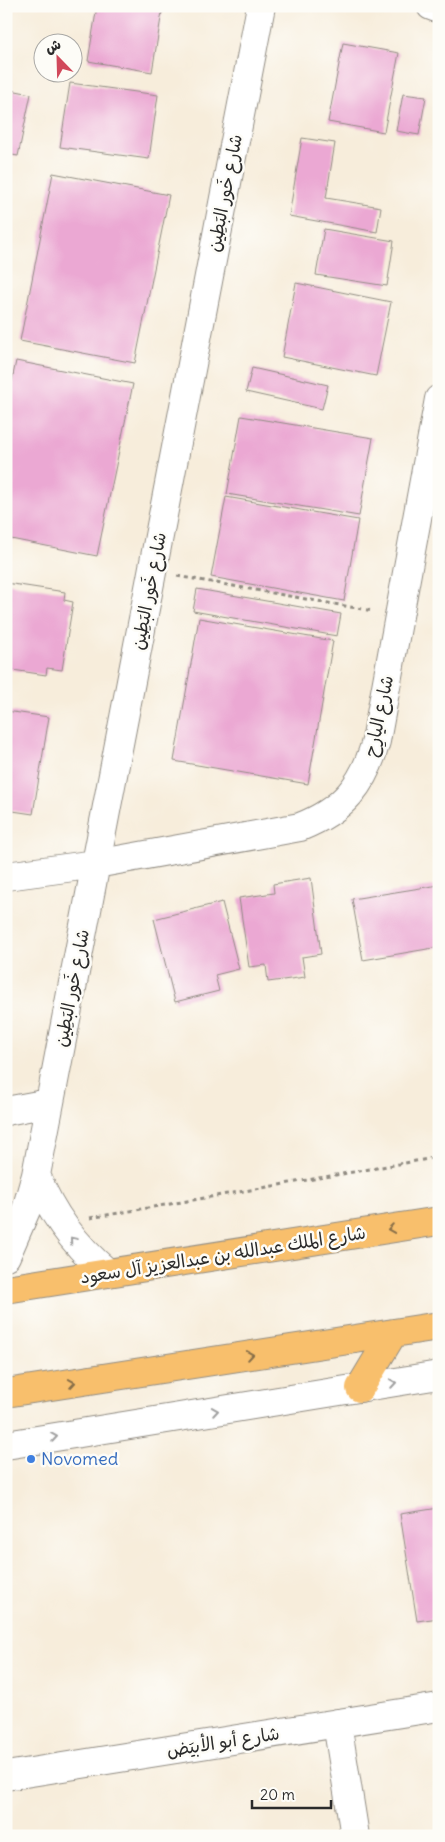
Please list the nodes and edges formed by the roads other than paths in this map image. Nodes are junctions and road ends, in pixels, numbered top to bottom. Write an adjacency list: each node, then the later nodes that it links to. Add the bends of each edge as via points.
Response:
1 (261, 6): 5 (street, شارع خَور البَطِين)
2 (431, 6): 3 (street)
3 (439, 9)
4 (439, 399): 5 (street, شارع اليارِح, via 376,741 372,758 356,788 331,812 300,827)
5 (96, 864): 6 (street, شارع اليارِح); 7 (street, شارع خَور البَطِين)
6 (6, 876)
7 (49, 1104): 8 (street); 9 (street, شارع خَور البَطِين)
8 (6, 1111)
9 (36, 1175): 11 (street, شارع خَور البَطِين, via 26,1210); 12 (street, one-way to 9, via 82,1250 60,1223)
10 (439, 1222): 12 (main road, شارع الملك عبدالله بن عبدالعزيز آل سعود, one-way to 12)
11 (6, 1256)
12 (108, 1273): 13 (main road, شارع الملك عبدالله بن عبدالعزيز آل سعود)
13 (6, 1289)
14 (439, 1326): 15 (main road)
15 (393, 1333): 17 (main road); 18 (main road, one-way to 15)
16 (439, 1375): 17 (street, one-way to 16)
17 (360, 1388): 19 (street, one-way to 17)
18 (6, 1393)
19 (6, 1445)
20 (439, 1706): 21 (street, شارع أبو الأبيَض)
21 (337, 1723): 22 (street, شارع أبو الأبيَض); 23 (street)
22 (6, 1776)
23 (355, 1836)

